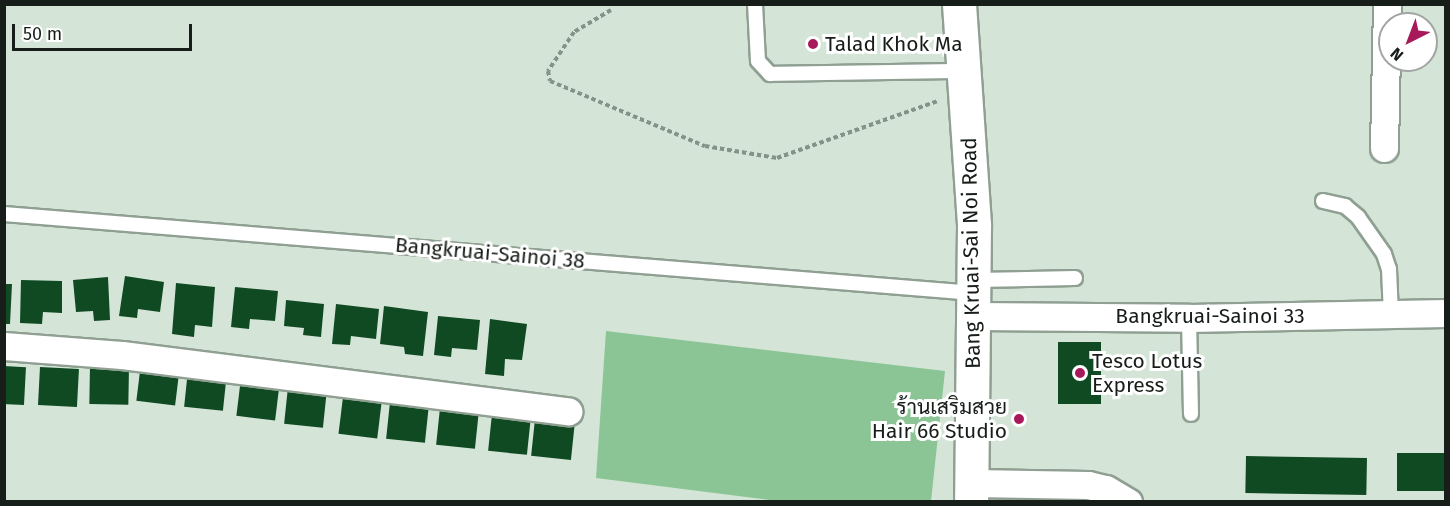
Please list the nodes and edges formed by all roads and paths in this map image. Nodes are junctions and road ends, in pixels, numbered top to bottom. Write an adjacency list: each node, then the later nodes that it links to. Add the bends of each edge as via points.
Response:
1 (755, 4): 5 (lane, via 758,61 770,74)
2 (959, 4): 5 (main road, Bang Kruai-Sai Noi Road)
3 (1387, 4): 6 (street)
4 (611, 10): 5 (path, via 574,32 548,71 550,81 705,146 777,158)
5 (967, 81): 10 (main road, Bang Kruai-Sai Noi Road)
6 (1384, 148)
7 (1323, 201): 12 (lane, via 1346,206 1377,244 1389,269)
8 (4, 214): 10 (lane, Bangkruai-Sainoi 38)
9 (1075, 278): 10 (lane, Bangkruai-Sainoi 38)
10 (975, 296): 13 (street, Bangkruai-Sainoi 33); 17 (main road, Bang Kruai-Sai Noi Road)
11 (1446, 313): 12 (street, Bangkruai-Sainoi 33)
12 (1391, 314): 13 (street, Bangkruai-Sainoi 33)
13 (1189, 318): 16 (lane)
14 (4, 346): 15 (street, via 133,356)
15 (568, 411)
16 (1191, 414)
17 (973, 492): 18 (street, via 1088,485)
18 (1128, 501)

